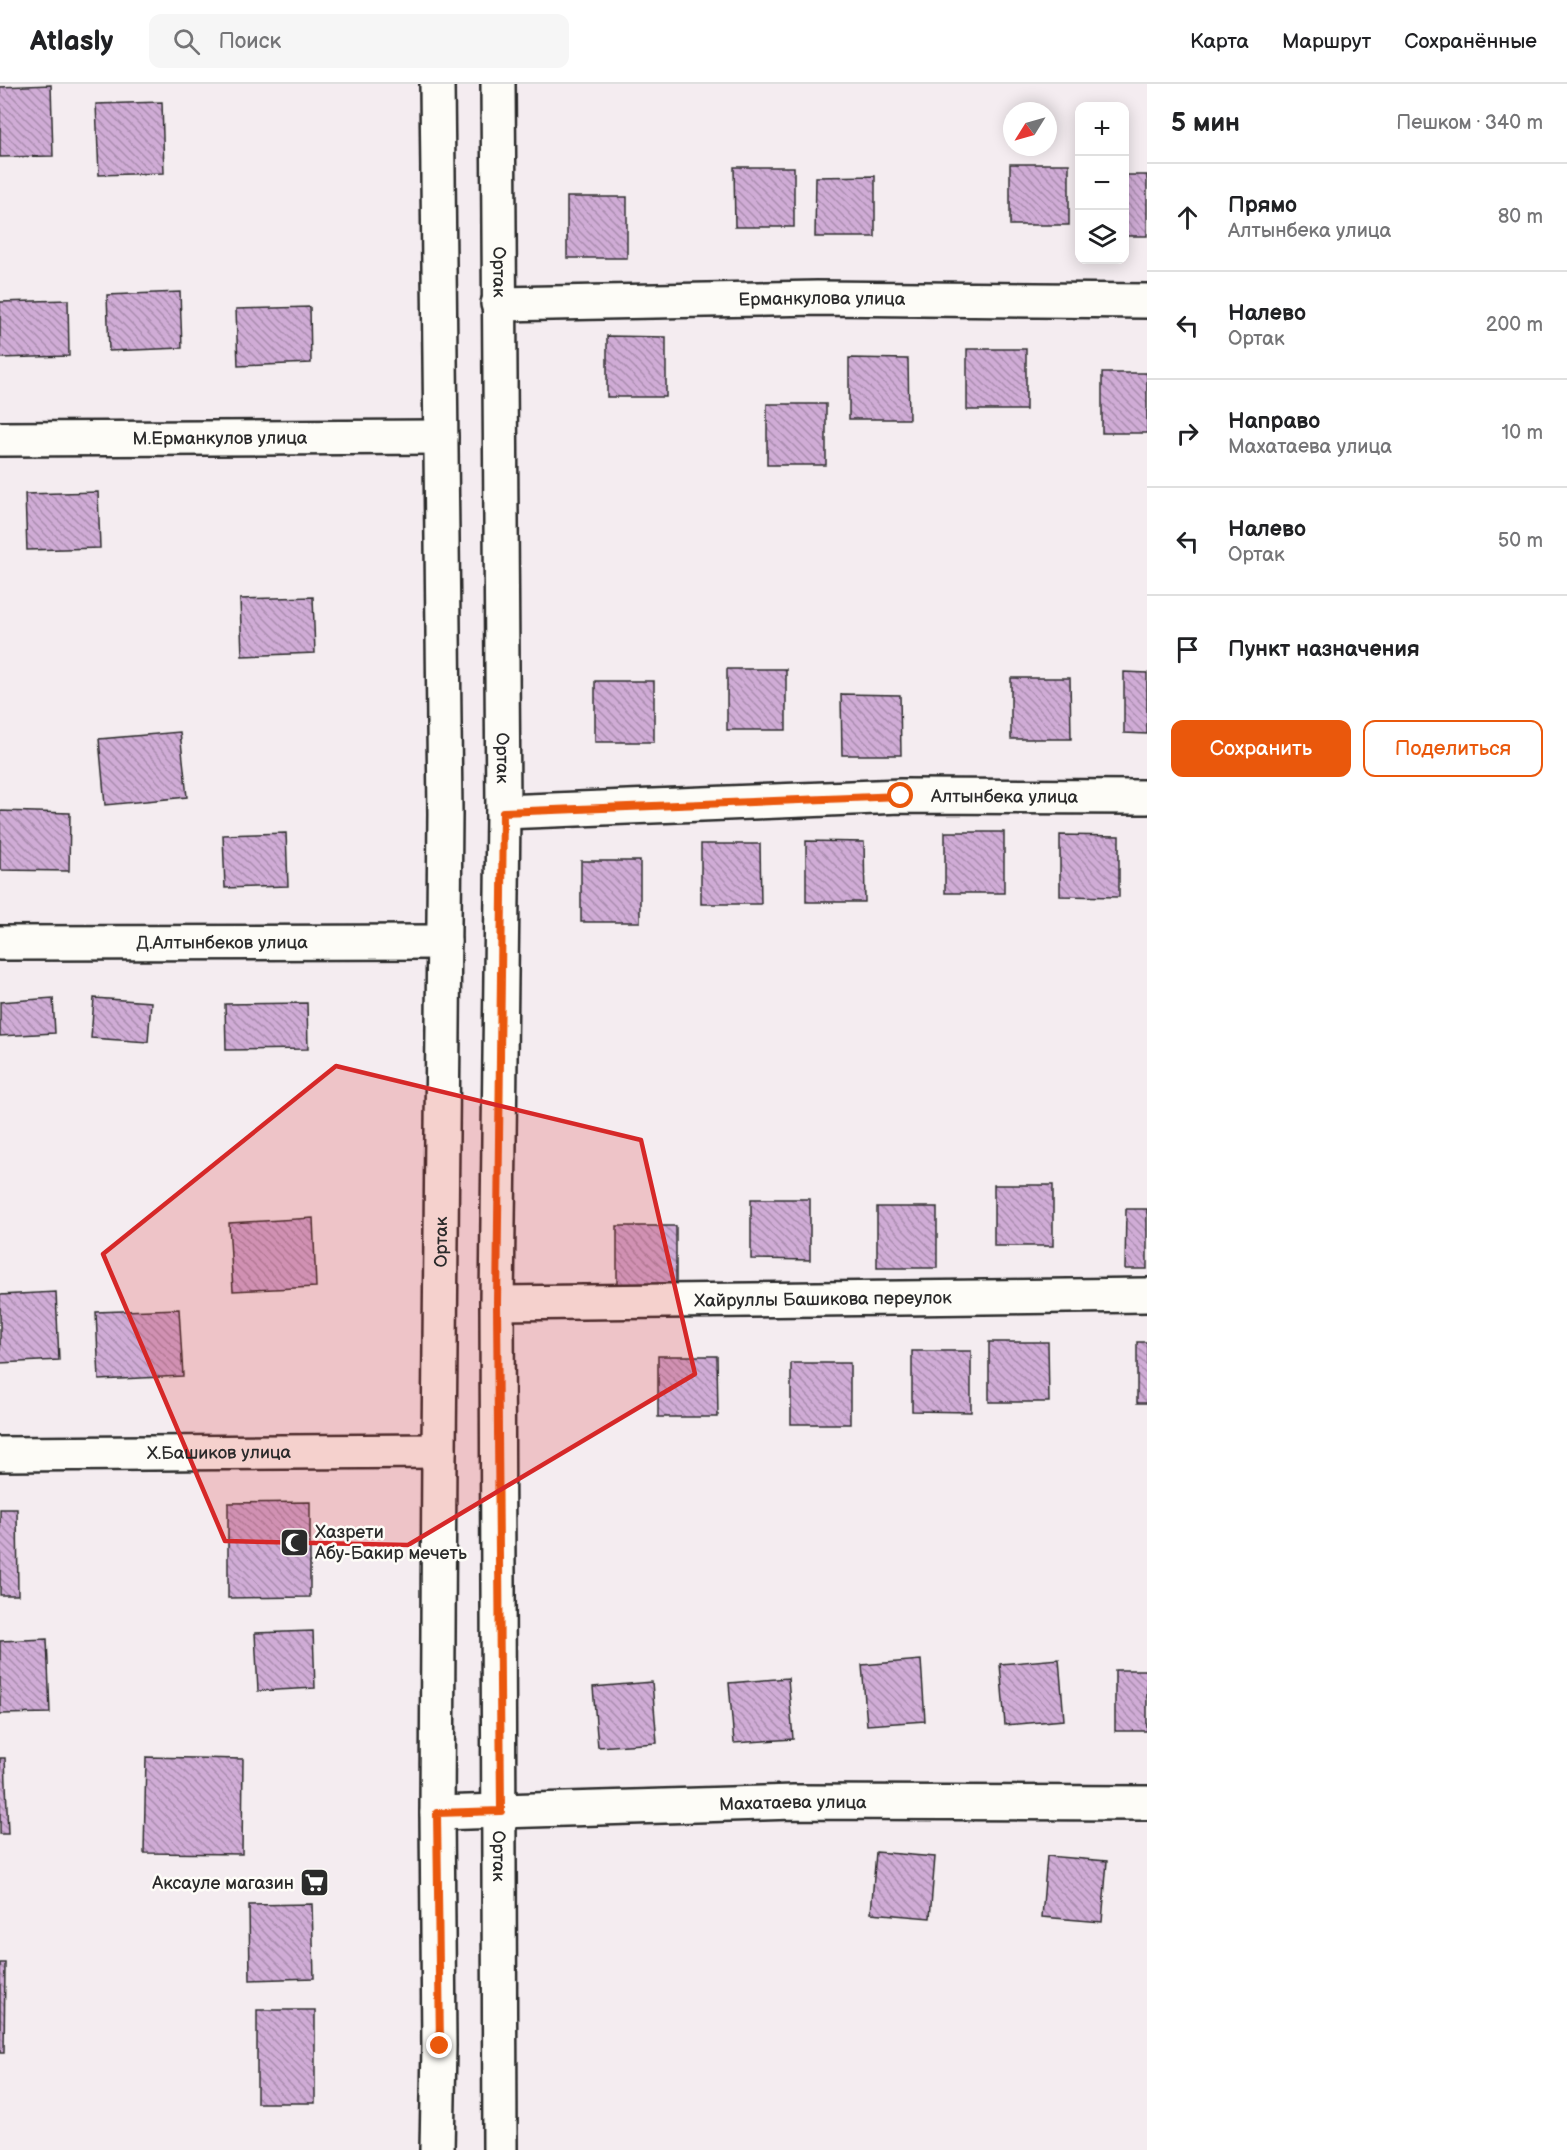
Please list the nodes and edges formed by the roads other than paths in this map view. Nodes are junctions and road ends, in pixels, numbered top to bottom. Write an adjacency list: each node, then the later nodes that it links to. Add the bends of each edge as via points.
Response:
1 (437, 84): 5 (street, Ортак)
2 (498, 84): 4 (street, Ортак)
3 (1147, 301): 4 (street, Ерманкулова улица, via 817,298)
4 (498, 304): 8 (street, Ортак)
5 (441, 437): 6 (street, М.Ерманкулов улица); 9 (street, Ортак)
6 (0, 439)
7 (1147, 796): 8 (street, Алтынбека улица, via 901,796)
8 (503, 812): 12 (street, Ортак)
9 (444, 942): 10 (street, Д.Алтынбеков улица); 13 (street, Ортак)
10 (0, 943)
11 (1147, 1295): 12 (street, Хайруллы Башикова переулок)
12 (497, 1303): 16 (street, Ортак)
13 (439, 1451): 14 (street, Х.Башиков улица); 17 (street, Ортак)
14 (0, 1454)
15 (1147, 1803): 16 (street, Махатаева улица, via 794,1802)
16 (501, 1811): 17 (street, Махатаева улица); 19 (street, Ортак)
17 (437, 1813): 18 (street, Ортак)
18 (437, 2150)
19 (500, 2150)

